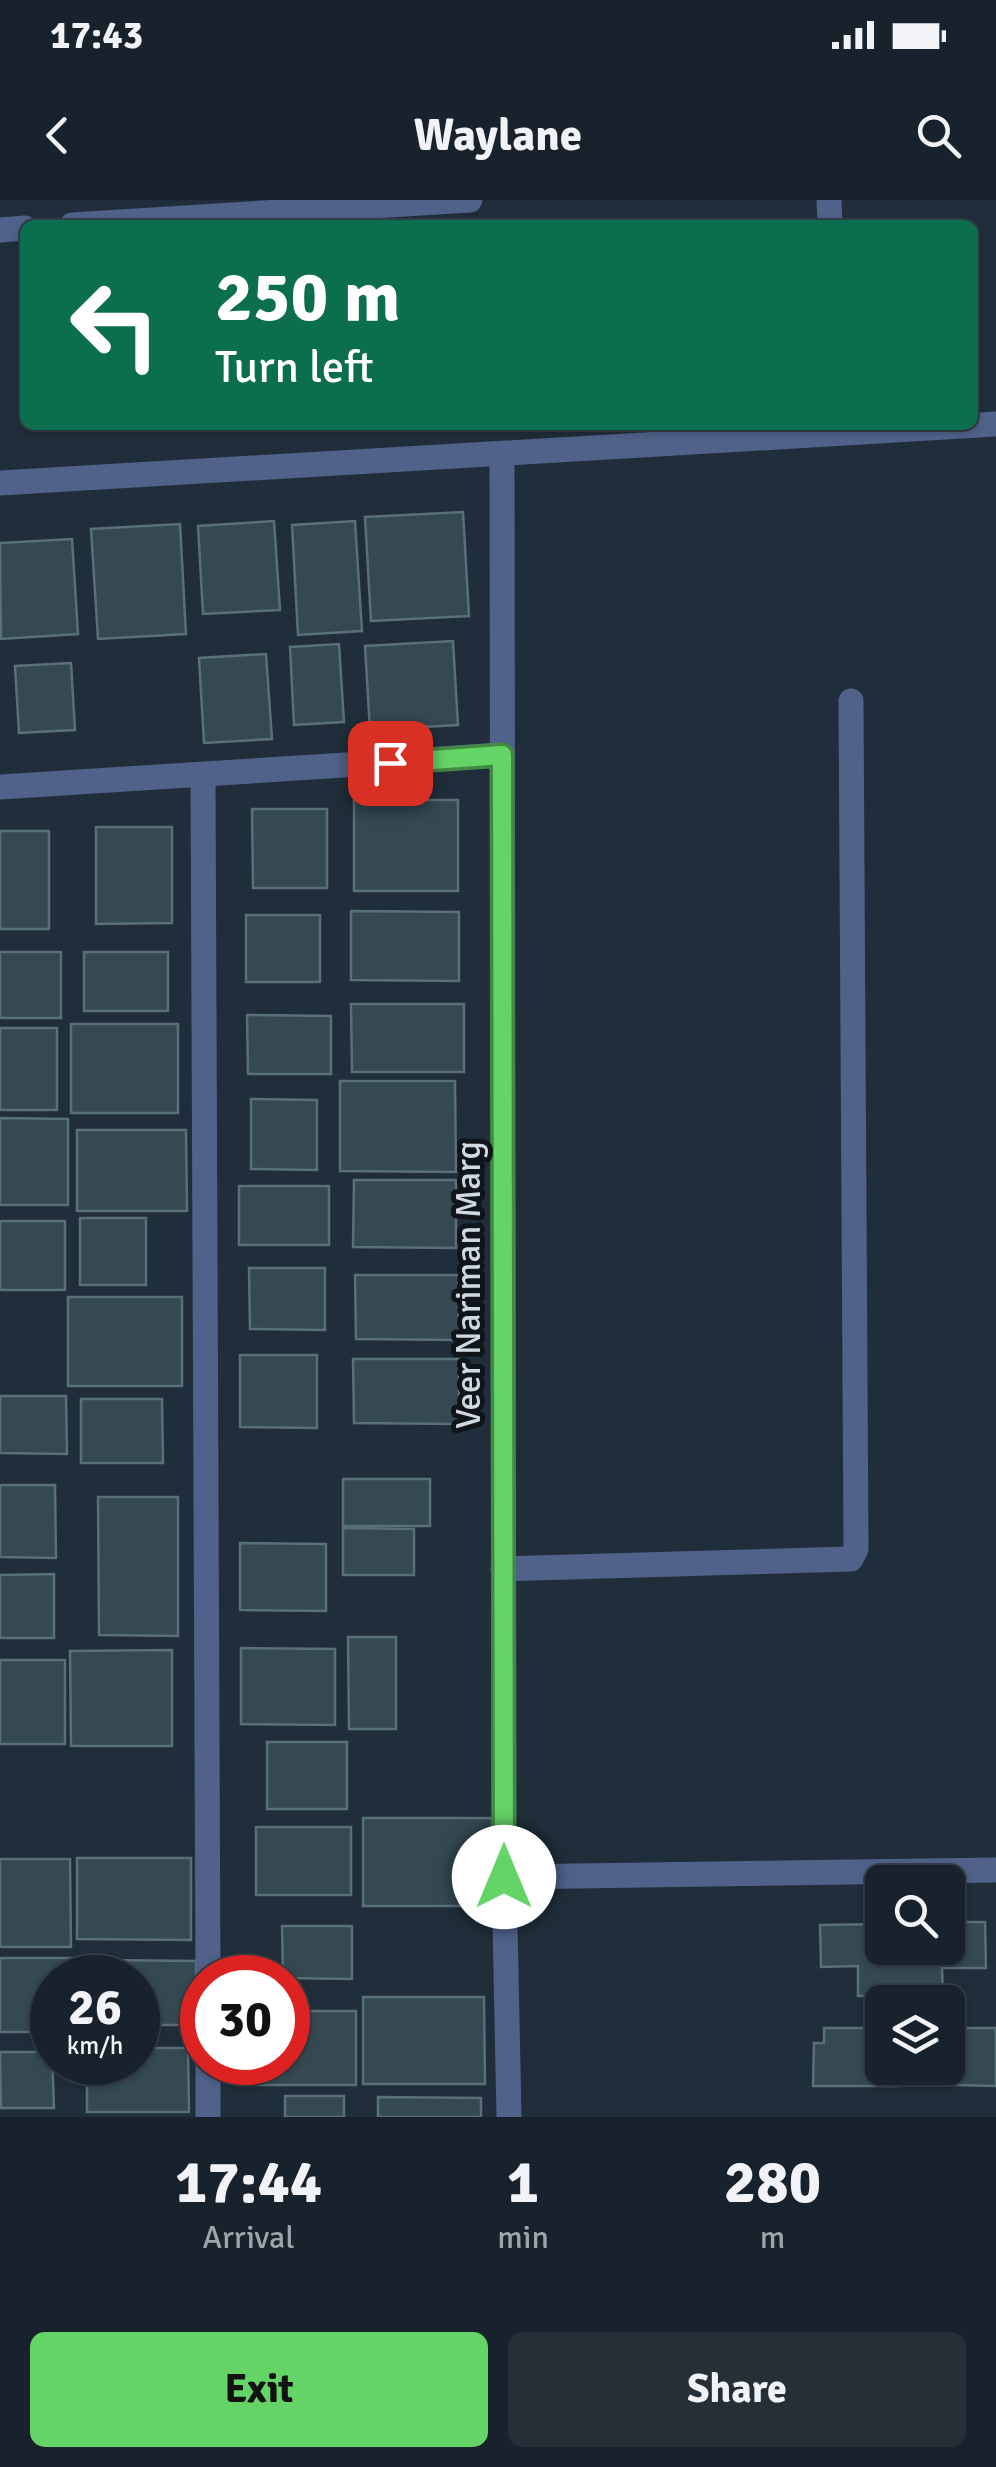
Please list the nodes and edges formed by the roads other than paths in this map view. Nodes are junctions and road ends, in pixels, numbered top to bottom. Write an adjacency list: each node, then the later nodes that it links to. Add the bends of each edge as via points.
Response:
1 (470, 200): 2 (street)
2 (152, 220)
3 (829, 430): 4 (street)
4 (502, 454): 5 (street); 7 (street, Veer Nariman Marg)
5 (0, 483)
6 (851, 701): 10 (street, via 856,1549 851,1559)
7 (502, 755): 8 (street); 10 (street, Veer Nariman Marg)
8 (203, 776): 9 (street); 13 (street)
9 (0, 787)
10 (503, 1569): 12 (street, Veer Nariman Marg)
11 (996, 1870): 12 (street)
12 (504, 1877): 16 (street, Veer Nariman Marg)
13 (208, 1955)
14 (208, 2085): 15 (street)
15 (208, 2117)
16 (509, 2117)

